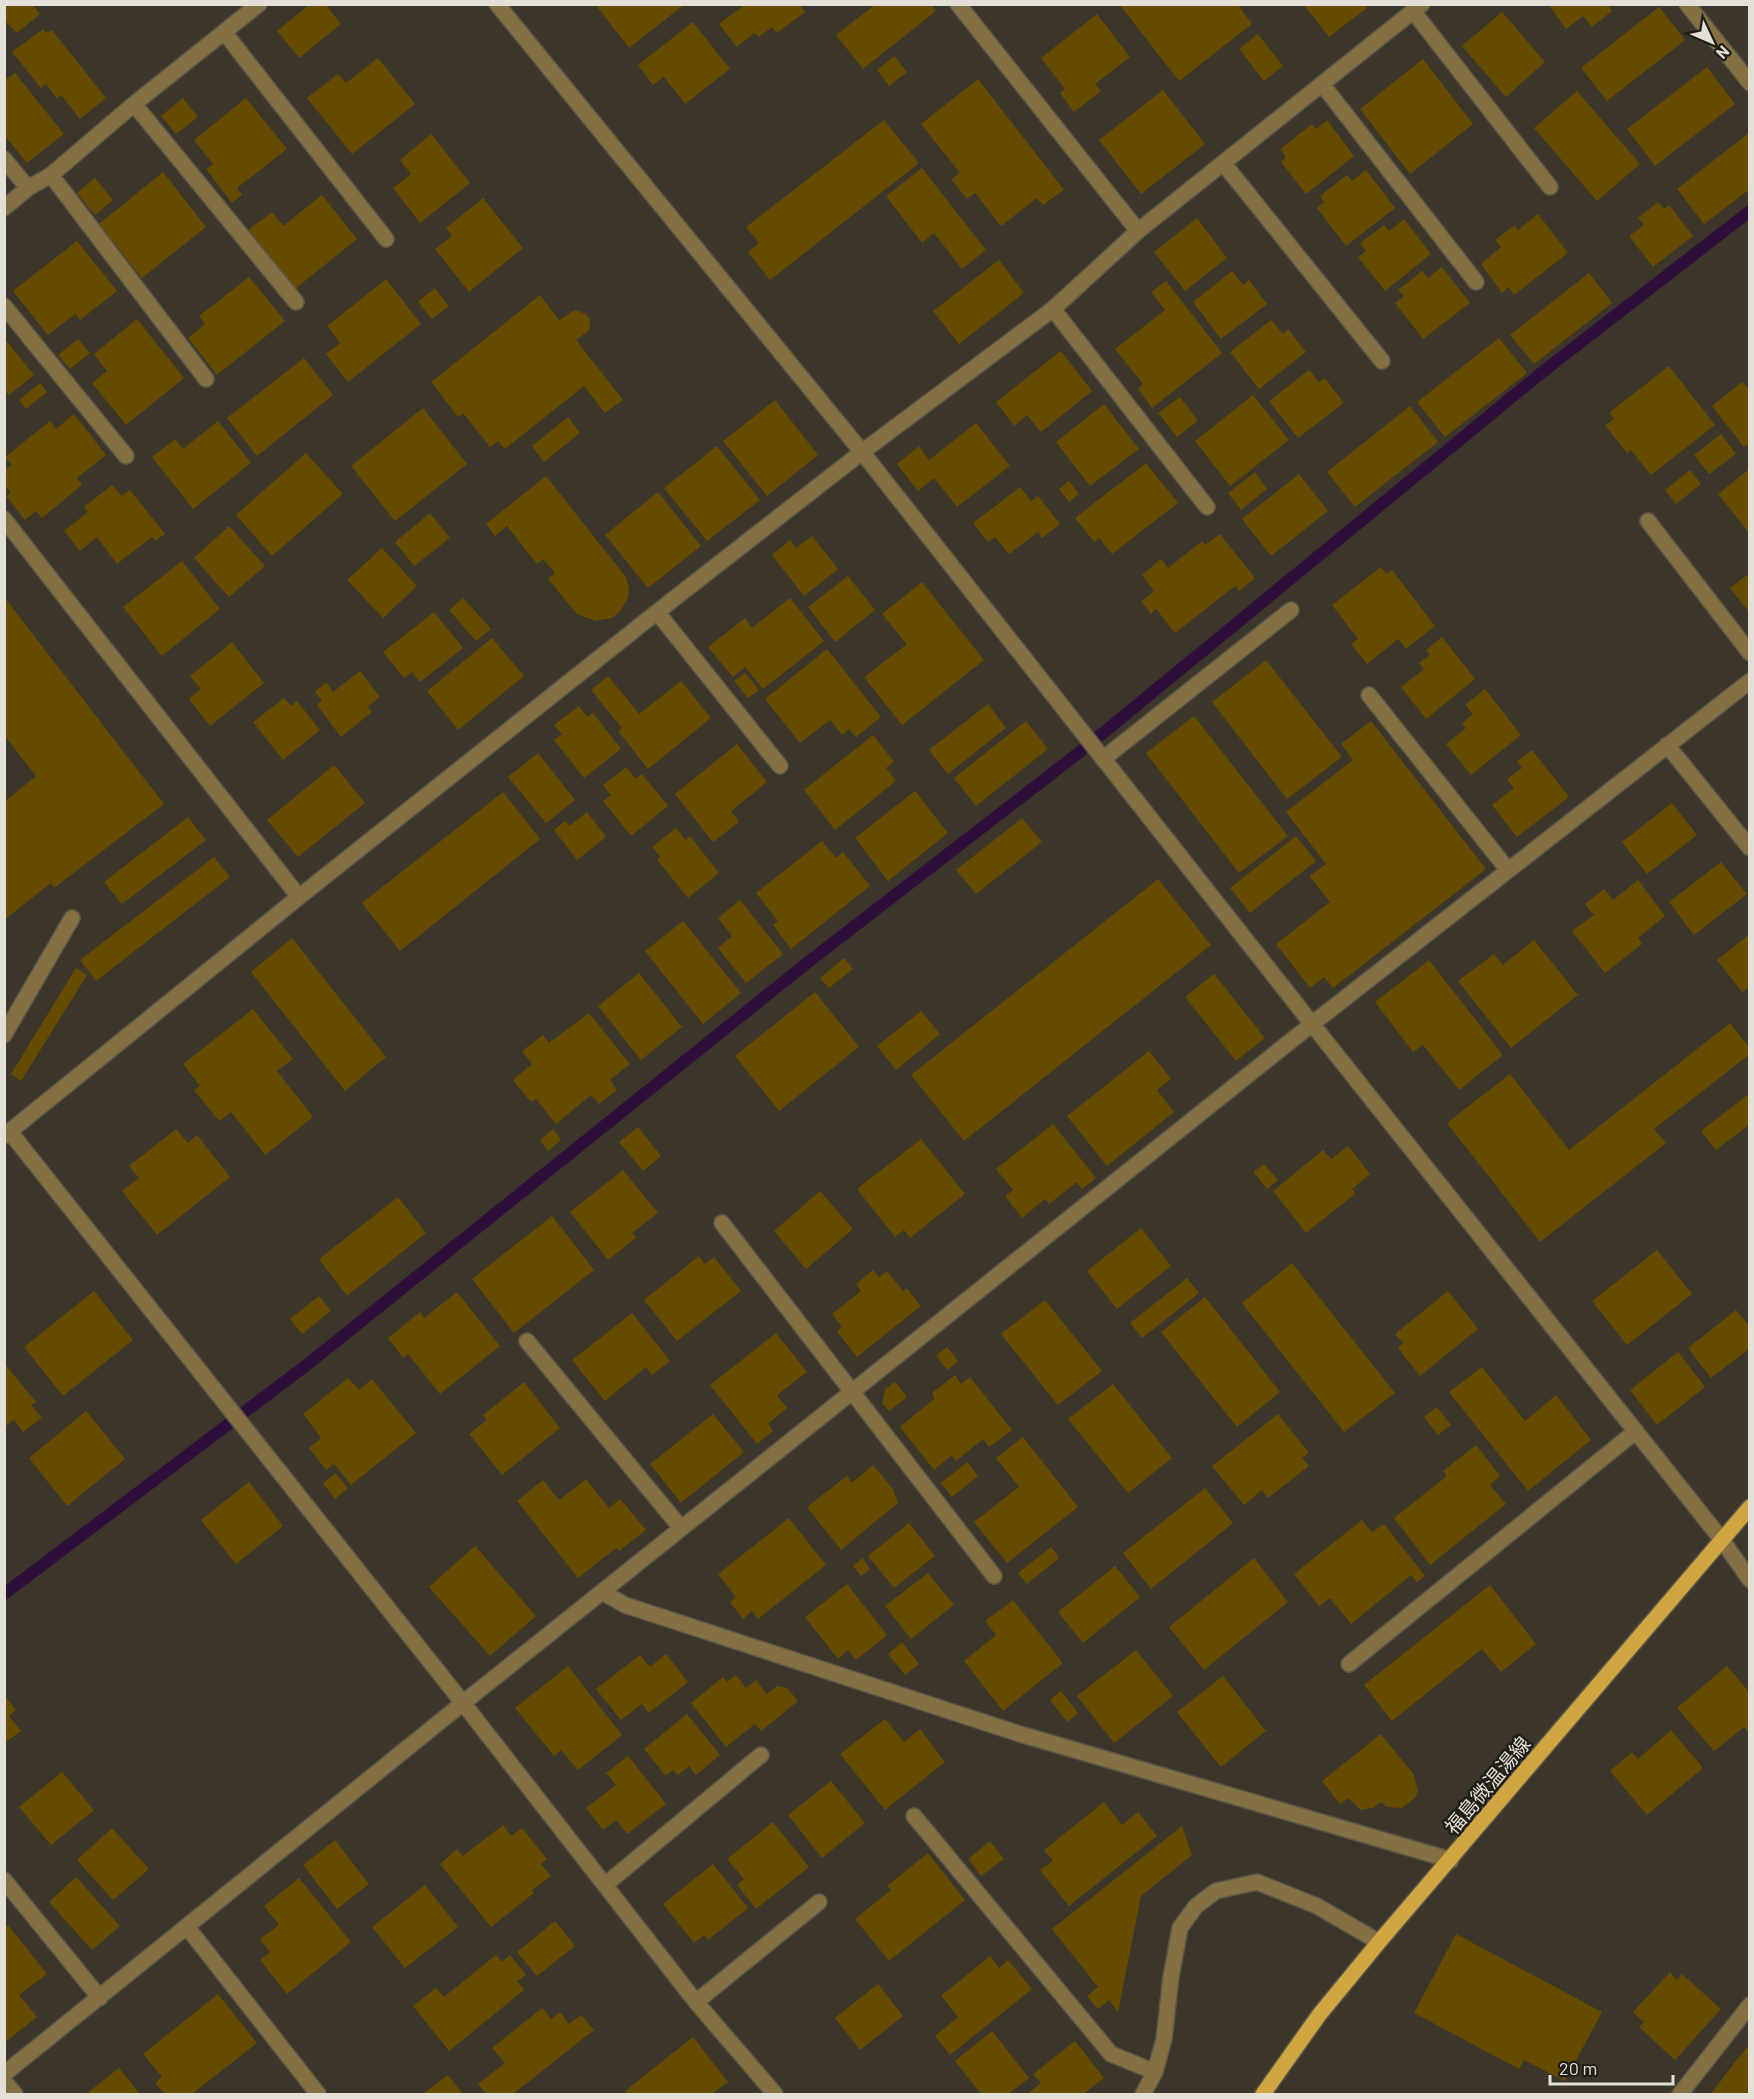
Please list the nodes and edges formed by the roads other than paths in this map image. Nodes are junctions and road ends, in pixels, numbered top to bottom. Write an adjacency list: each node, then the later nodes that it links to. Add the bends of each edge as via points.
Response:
1 (259, 4): 6 (street)
2 (497, 4): 24 (street)
3 (958, 4): 16 (street)
4 (1687, 4): 7 (street)
5 (1417, 8): 8 (street); 13 (street)
6 (224, 32): 9 (street); 17 (street)
7 (1749, 83)
8 (1322, 84): 11 (street); 18 (street)
9 (134, 104): 12 (street); 19 (street)
10 (4, 159): 14 (street)
11 (1224, 164): 16 (street); 22 (street)
12 (51, 175): 14 (street); 23 (street)
13 (1550, 187)
14 (28, 189): 15 (street)
15 (4, 208)
16 (1138, 231): 21 (street)
17 (386, 240)
18 (1476, 282)
19 (296, 302)
20 (4, 306): 25 (street)
21 (1053, 309): 24 (street); 26 (street)
22 (1382, 361)
23 (206, 379)
24 (862, 452): 30 (street); 35 (street)
25 (126, 456)
26 (1207, 507)
27 (4, 519): 39 (street)
28 (1648, 521): 31 (street)
29 (1291, 610): 35 (street)
30 (657, 612): 36 (street); 39 (street)
31 (1749, 653)
32 (1749, 681): 34 (street)
33 (1369, 695): 38 (street)
34 (1667, 745): 37 (street); 38 (street)
35 (1103, 759): 41 (street)
36 (780, 766)
37 (1749, 848)
38 (1508, 870): 41 (street)
39 (299, 897): 43 (street)
40 (72, 918): 42 (street)
41 (1312, 1024): 46 (street); 47 (street)
42 (4, 1035)
43 (7, 1134): 55 (street)
44 (722, 1223): 46 (street)
45 (527, 1341): 49 (street)
46 (852, 1391): 49 (street); 51 (street)
47 (1636, 1431): 50 (street); 54 (street)
48 (1749, 1507): 50 (main road, 福島微温湯線)
49 (681, 1528): 53 (street)
50 (1722, 1540): 52 (street); 58 (main road, 福島微温湯線)
51 (994, 1576)
52 (1749, 1580)
53 (602, 1592): 55 (street); 58 (street, via 625,1605 1020,1734)
54 (1349, 1664)
55 (463, 1703): 60 (street); 62 (street)
56 (761, 1755): 60 (street)
57 (914, 1816): 67 (street, via 1111,2054)
58 (1451, 1860): 63 (main road, 福島微温湯線)
59 (4, 1880): 64 (street)
60 (605, 1885): 65 (street)
61 (819, 1902): 65 (street)
62 (187, 1927): 64 (street); 71 (street)
63 (1379, 1942): 67 (street, via 1317,1906 1257,1882 1216,1891 1196,1906 1180,1928 1164,2039); 74 (main road, 福島微温湯線, via 1319,2015)
64 (99, 1998): 68 (street)
65 (696, 2002): 72 (street)
66 (1749, 2005): 75 (street)
67 (1155, 2072): 73 (street)
68 (4, 2074)
69 (4, 2081): 70 (street)
70 (15, 2094)
71 (318, 2094)
72 (775, 2094)
73 (1143, 2094)
74 (1263, 2094)
75 (1680, 2094)

